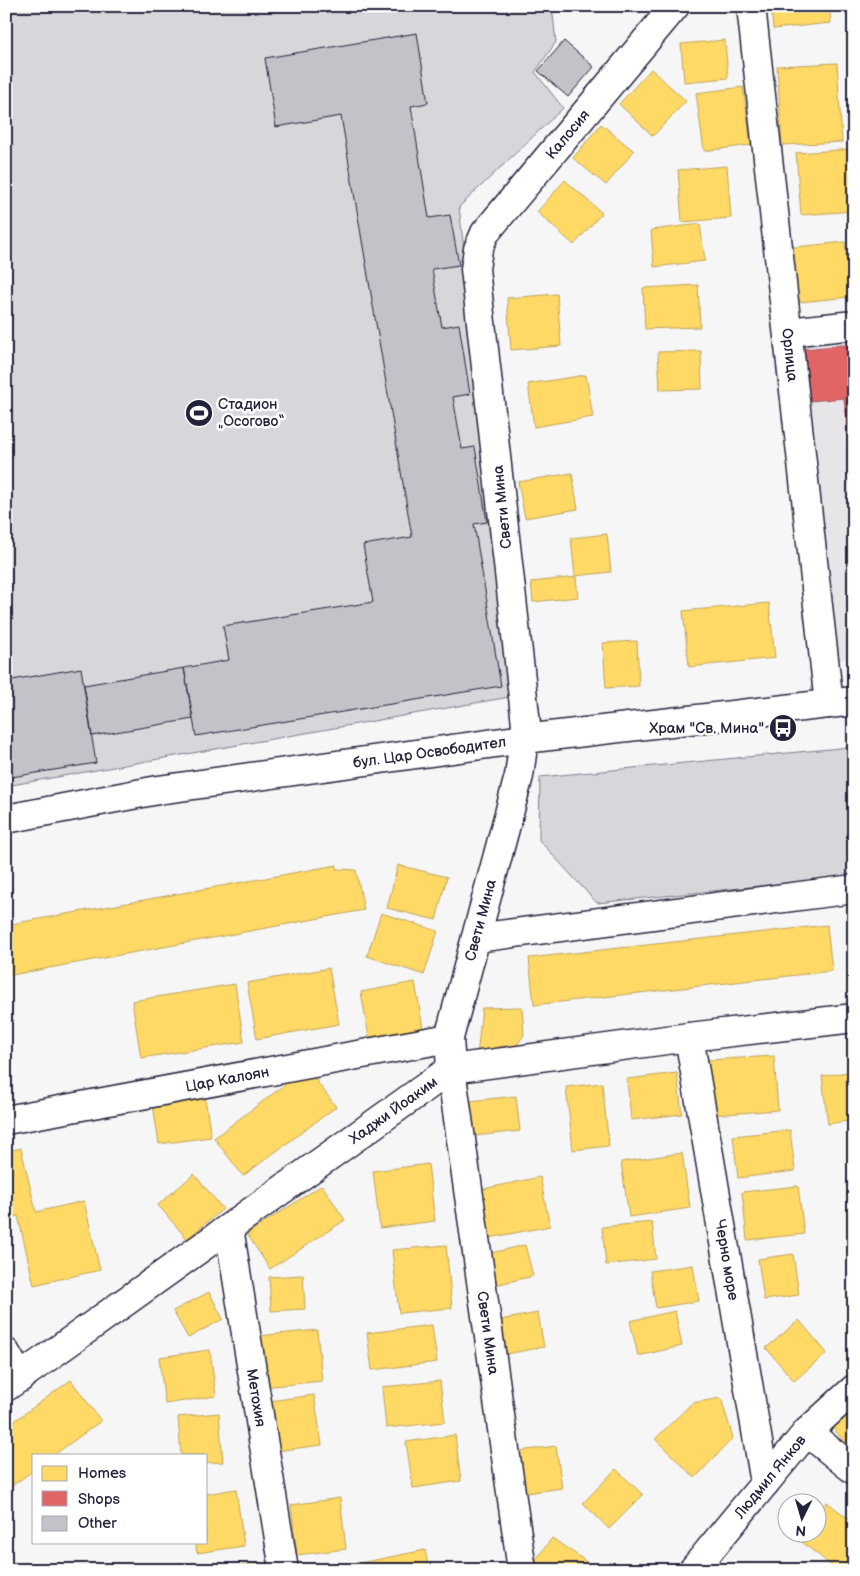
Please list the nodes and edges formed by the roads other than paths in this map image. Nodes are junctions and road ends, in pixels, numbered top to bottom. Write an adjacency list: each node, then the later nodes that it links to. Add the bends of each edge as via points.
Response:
1 (675, 6): 3 (street, Калосия, via 485,233 478,249)
2 (751, 6): 5 (street, Орлица)
3 (476, 269): 7 (street, Свети Мина)
4 (854, 325): 5 (street)
5 (788, 332): 6 (street, Орлица)
6 (841, 702): 7 (street, бул. Цар Освободител)
7 (525, 731): 8 (street, бул. Цар Освободител, via 158,790); 10 (street, Свети Мина, via 519,776)
8 (6, 819)
9 (854, 890): 10 (street)
10 (476, 938): 13 (street, Свети Мина)
11 (854, 1018): 12 (street, Хаджи Йоаким)
12 (690, 1037): 14 (street, Хаджи Йоаким); 22 (street, Черно море)
13 (449, 1038): 14 (street, Свети Мина); 15 (street, Цар Калоян)
14 (451, 1069): 16 (street, Хаджи Йоаким); 24 (street, Свети Мина)
15 (6, 1120)
16 (229, 1228): 18 (street, Хаджи Йоаким); 23 (street, Метохия)
17 (6, 1353): 18 (street)
18 (13, 1382)
19 (854, 1390): 20 (street, Людмил Янков)
20 (807, 1432): 21 (street); 22 (street, Людмил Янков)
21 (854, 1470)
22 (765, 1483): 25 (street, Людмил Янков)
23 (284, 1570)
24 (522, 1570)
25 (693, 1570)

